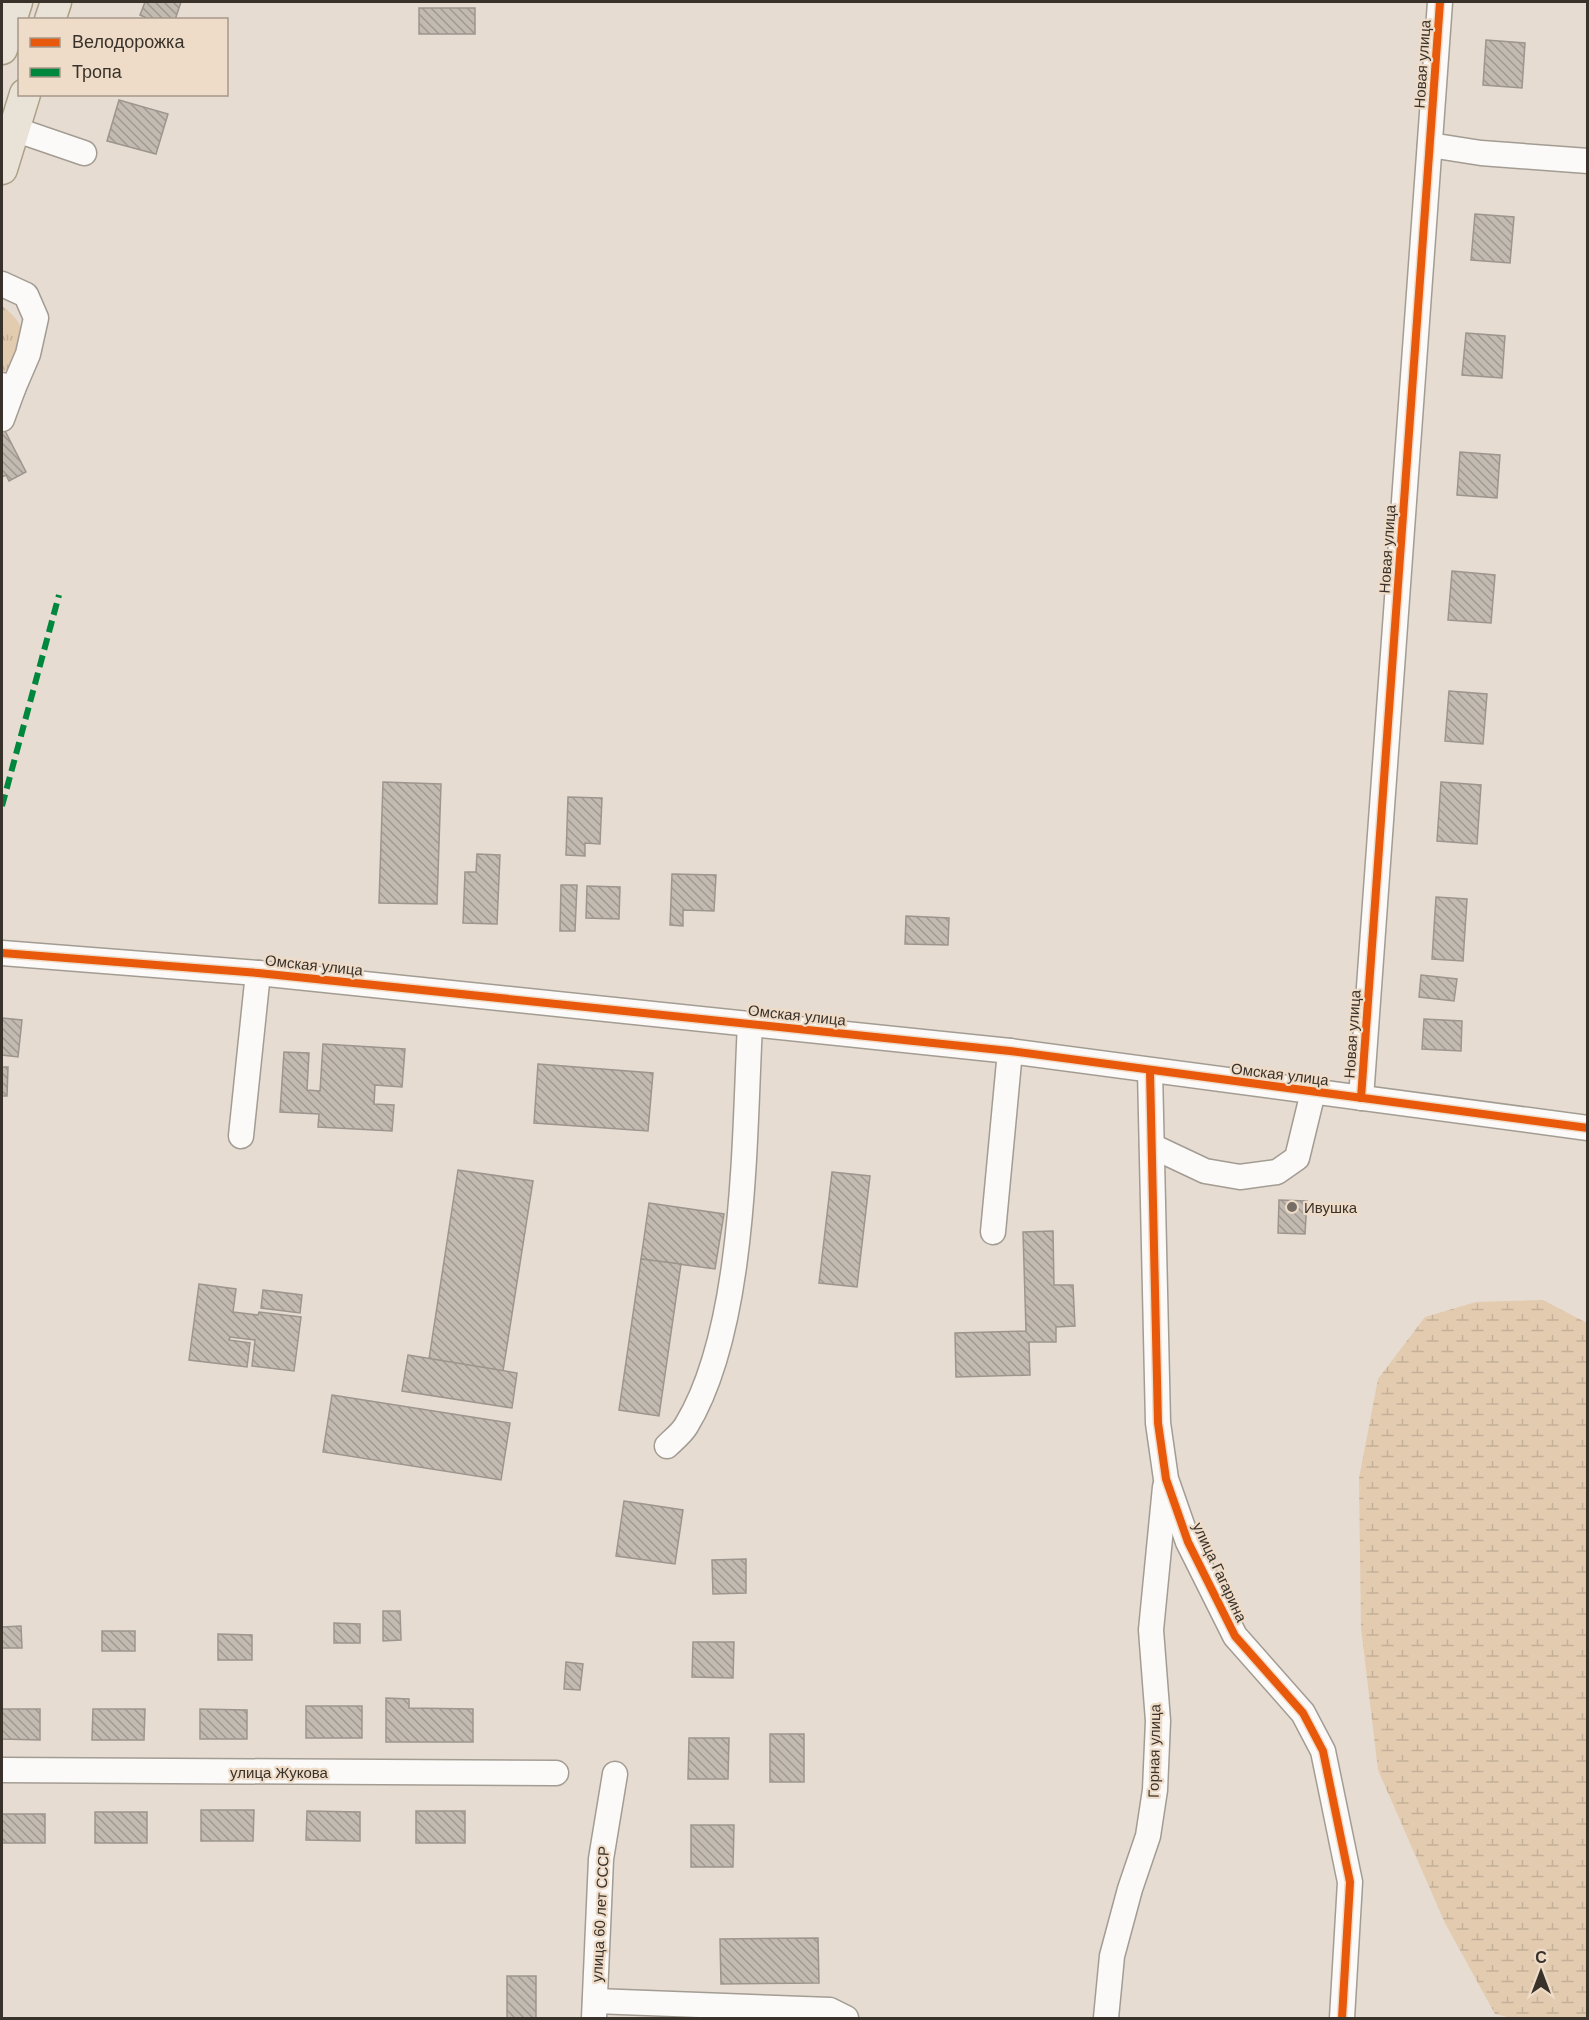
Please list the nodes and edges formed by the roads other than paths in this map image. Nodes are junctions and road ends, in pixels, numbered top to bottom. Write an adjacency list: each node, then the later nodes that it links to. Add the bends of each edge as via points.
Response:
1 (17, 2): 5 (main road)
2 (56, 2): 4 (main road)
3 (1440, 2): 8 (street, Новая улица)
4 (51, 18)
5 (2, 49)
6 (25, 96): 7 (main road)
7 (14, 129): 9 (street); 11 (main road)
8 (1430, 144): 10 (street, via 1481,153); 21 (street, Новая улица)
9 (84, 153)
10 (1587, 161)
11 (2, 169)
12 (2, 284): 13 (street, via 26,295 36,318 28,354)
13 (7, 387): 14 (street)
14 (2, 419)
15 (2, 953): 16 (street, Омская улица)
16 (258, 973): 17 (street, Омская улица); 23 (street)
17 (750, 1024): 18 (street, Омская улица); 26 (street, via 740,1202 728,1303 708,1383 685,1428)
18 (1010, 1051): 19 (street, Омская улица); 25 (street)
19 (1150, 1071): 20 (street, Омская улица); 24 (street, улица Гагарина)
20 (1313, 1092): 21 (street, Омская улица); 24 (street, via 1297,1158 1277,1172 1240,1178 1205,1172)
21 (1361, 1098): 22 (street, Омская улица)
22 (1587, 1128)
23 (241, 1136)
24 (1152, 1146): 27 (street, улица Гагарина, via 1158,1423)
25 (993, 1232)
26 (667, 1446)
27 (1166, 1479): 33 (street, Горная улица, via 1151,1630 1158,1721 1155,1790 1148,1836 1112,1956); 34 (street, улица Гагарина, via 1188,1542 1235,1636 1303,1713 1323,1751 1350,1882)
28 (2, 1770): 29 (street, улица Жукова)
29 (556, 1773)
30 (615, 1774): 31 (street, улица 60 лет СССР, via 601,1859)
31 (594, 2010): 32 (street, via 830,2010)
32 (846, 2019)
33 (1106, 2019)
34 (1342, 2019)

